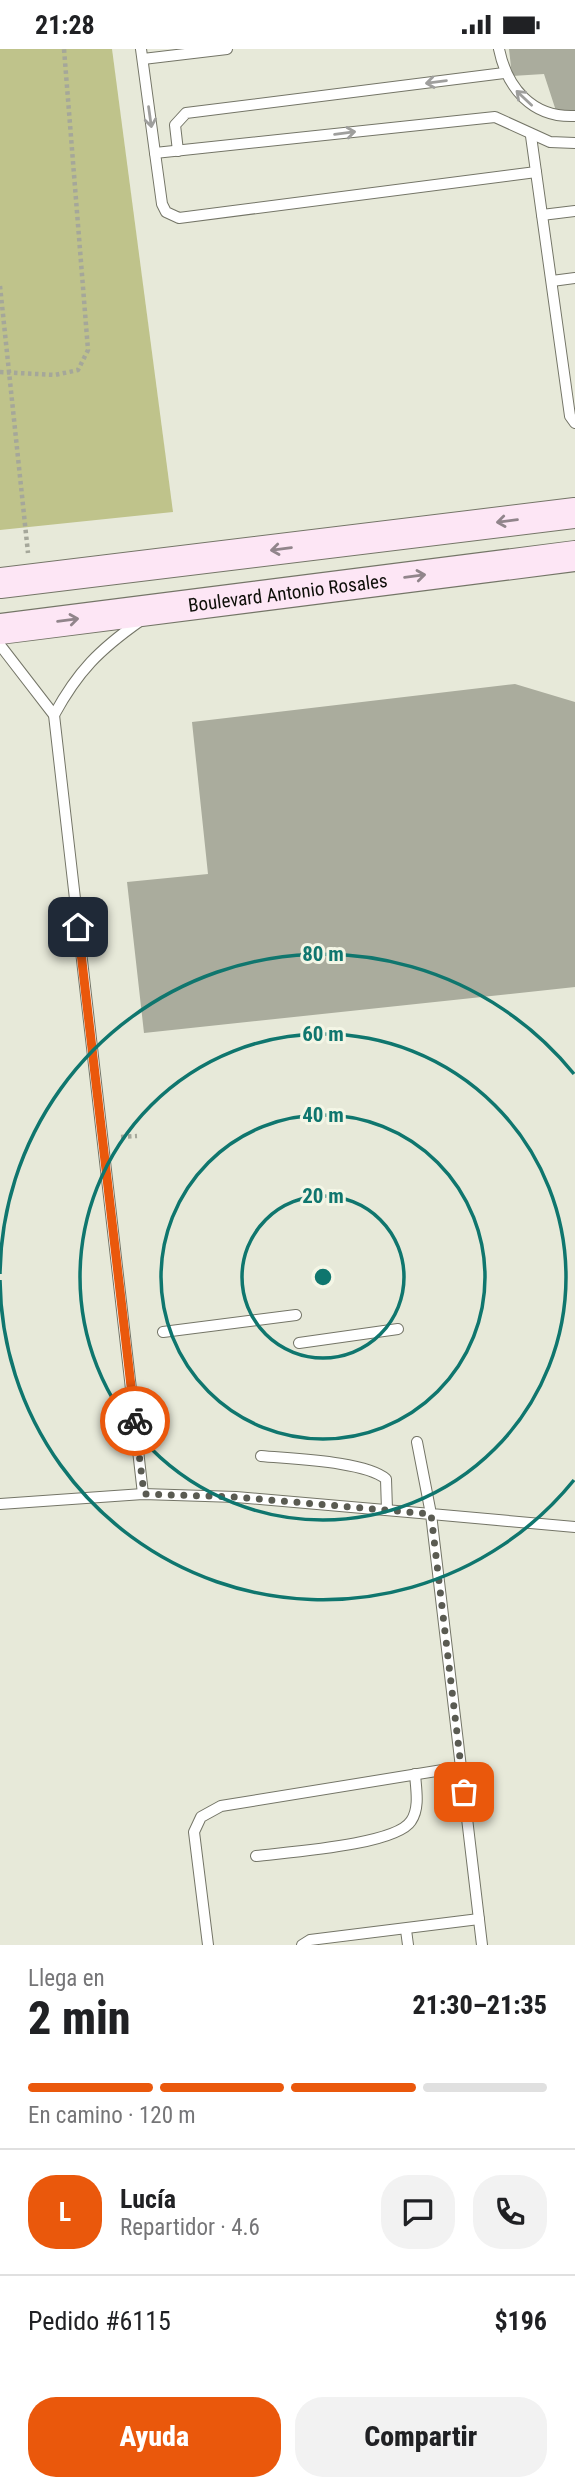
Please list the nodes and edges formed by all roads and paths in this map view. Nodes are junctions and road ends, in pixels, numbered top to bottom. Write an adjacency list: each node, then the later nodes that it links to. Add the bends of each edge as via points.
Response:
1 (64, 49): 19 (path, via 88,350 78,370 55,375)
2 (227, 49): 4 (lane)
3 (499, 49): 5 (lane)
4 (142, 54): 10 (lane, one-way to 10)
5 (504, 73): 6 (lane, one-way to 5, via 559,116 533,106); 9 (lane, one-way to 9, via 186,113 175,125)
6 (575, 116)
7 (531, 136): 8 (lane); 9 (lane, one-way to 7, via 495,117); 11 (lane)
8 (575, 142)
9 (178, 151): 10 (lane)
10 (155, 153): 11 (lane, via 162,204 166,212 180,218)
11 (536, 172): 13 (lane)
12 (575, 211): 13 (lane)
13 (542, 215): 15 (lane)
14 (575, 278): 15 (lane)
15 (552, 281): 18 (lane)
16 (0, 286): 19 (path)
17 (575, 352): 18 (lane)
18 (562, 355): 21 (lane, via 569,416)
19 (10, 371): 20 (path); 24 (path)
20 (0, 372)
21 (575, 423)
22 (575, 513): 24 (main road, one-way to 24)
23 (575, 556): 26 (main road, Boulevard Antonio Rosales, one-way to 23)
24 (31, 579): 25 (main road)
25 (0, 583)
26 (155, 609): 27 (main road, Boulevard Antonio Rosales, one-way to 26); 29 (lane, via 92,656)
27 (0, 629)
28 (0, 645): 29 (lane)
29 (54, 715): 36 (lane)
30 (296, 1315): 32 (lane)
31 (398, 1329): 33 (lane)
32 (163, 1332)
33 (299, 1343)
34 (417, 1442): 39 (lane)
35 (261, 1457): 38 (lane, via 377,1472 386,1479)
36 (144, 1494): 37 (lane); 38 (lane)
37 (0, 1504)
38 (387, 1510): 39 (lane)
39 (431, 1514): 40 (lane); 41 (lane)
40 (575, 1527)
41 (461, 1767): 42 (lane); 44 (lane)
42 (415, 1774): 43 (lane, via 417,1808 402,1832 381,1839); 47 (lane, via 221,1806 201,1817 194,1832)
43 (256, 1856)
44 (479, 1919): 45 (lane); 50 (lane)
45 (406, 1930): 46 (lane); 49 (lane)
46 (349, 1940): 48 (lane, via 310,1940)
47 (208, 1945)
48 (302, 1945)
49 (408, 1945)
50 (482, 1945)

